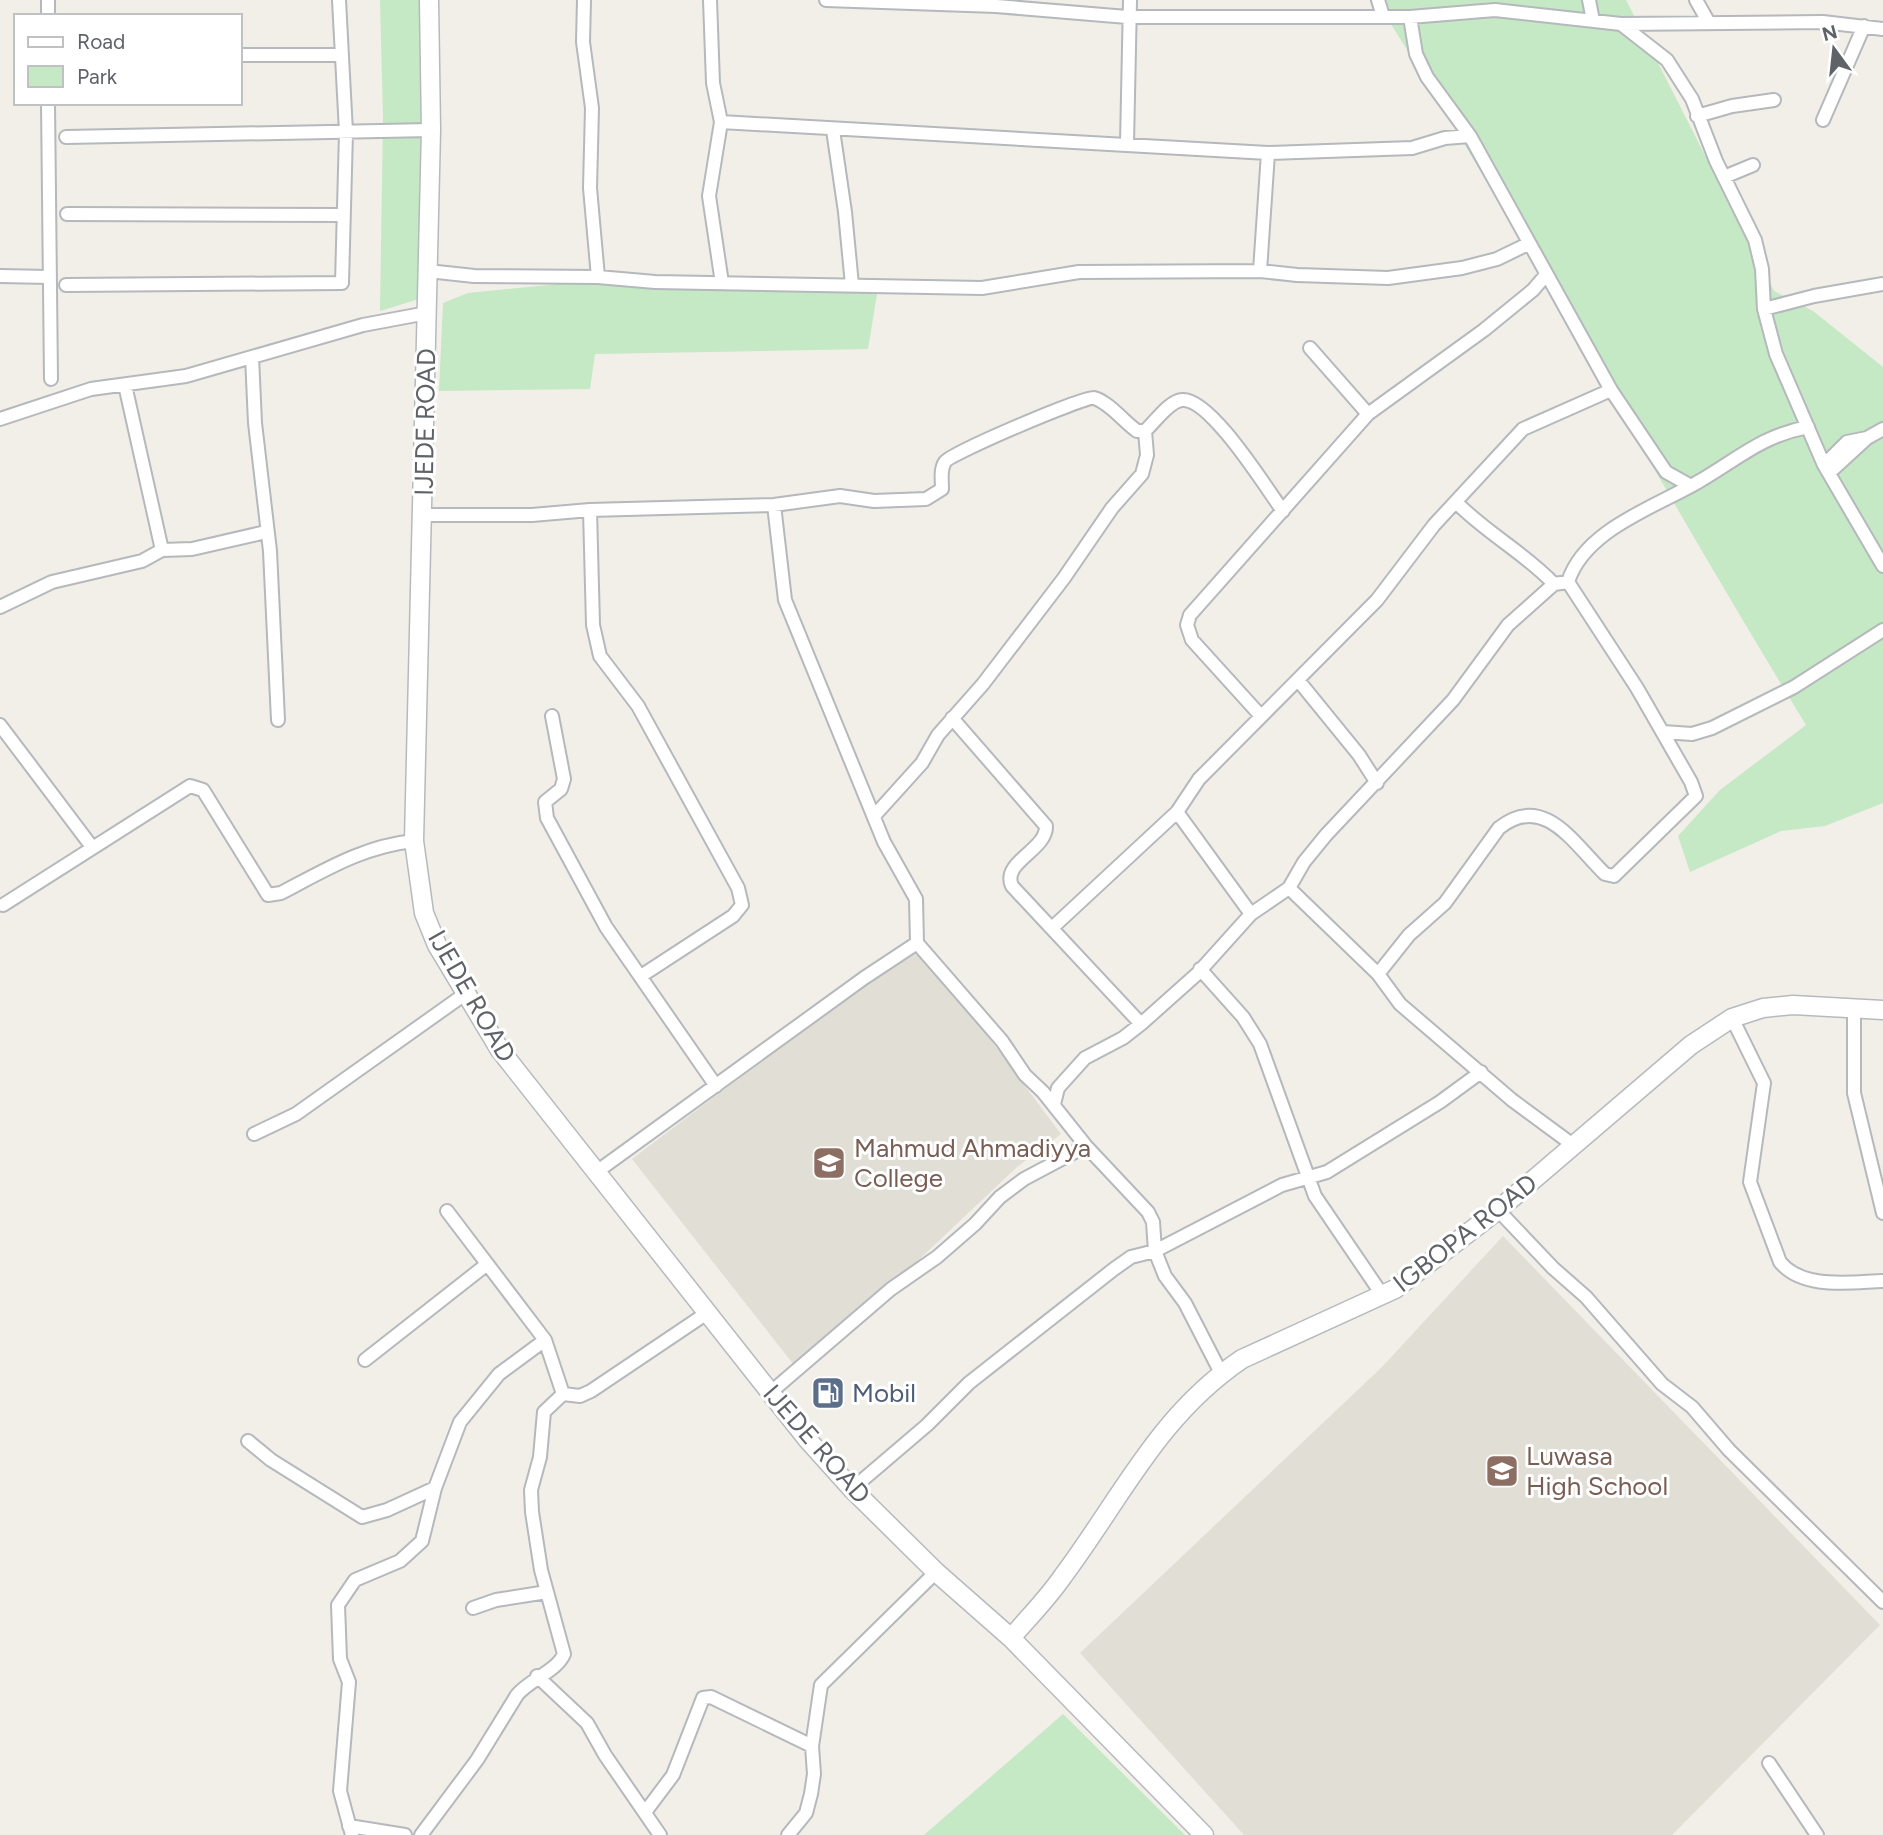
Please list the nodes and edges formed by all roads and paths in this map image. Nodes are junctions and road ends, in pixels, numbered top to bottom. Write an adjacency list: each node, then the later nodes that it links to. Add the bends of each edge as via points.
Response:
1 (339, 0): 20 (street)
2 (429, 0): 26 (main road, IJEDE ROAD)
3 (584, 0): 42 (street)
4 (710, 0): 25 (street, via 711,60)
5 (826, 0): 12 (street, via 996,6)
6 (1130, 0): 12 (street)
7 (1378, 0): 11 (street)
8 (1589, 0): 14 (street)
9 (1696, 0): 15 (street)
10 (1496, 5): 13 (street); 14 (street)
11 (1383, 16): 12 (street); 13 (street)
12 (1127, 17): 31 (street)
13 (1409, 17): 29 (street, via 1416,54 1427,77)
14 (1593, 21): 16 (street)
15 (1709, 23): 16 (street); 17 (street)
16 (1621, 24): 23 (street, via 1667,60)
17 (1864, 26): 18 (street); 24 (street)
18 (1883, 29)
19 (242, 55): 20 (street)
20 (342, 55): 28 (street)
21 (1774, 100): 23 (street)
22 (48, 105): 43 (street)
23 (1697, 116): 34 (street)
24 (1823, 120)
25 (721, 122): 27 (street); 44 (street, via 709,195)
26 (431, 130): 28 (street); 38 (main road, IJEDE ROAD)
27 (833, 130): 31 (street); 47 (street)
28 (346, 132): 30 (street); 36 (street)
29 (1470, 136): 32 (street, via 1412,148); 37 (street)
30 (66, 137)
31 (1127, 143): 32 (street)
32 (1268, 153): 39 (street)
33 (1753, 165): 34 (street)
34 (1724, 177): 48 (street, via 1755,240 1762,269)
35 (67, 214): 36 (street)
36 (343, 215): 46 (street, via 342,283)
37 (1528, 244): 39 (street, via 1497,259 1462,268 1388,278); 41 (street)
38 (428, 271): 42 (street); 49 (main road, IJEDE ROAD)
39 (1260, 271): 47 (street, via 1068,273 982,288)
40 (0, 276): 43 (street)
41 (1545, 276): 54 (street); 55 (street, via 1484,330)
42 (598, 277): 44 (street)
43 (49, 278): 52 (street)
44 (722, 283): 47 (street)
45 (1883, 284): 48 (street)
46 (66, 285)
47 (852, 285)
48 (1763, 309): 57 (street, via 1776,354)
49 (427, 313): 51 (street, via 363,325); 69 (main road, IJEDE ROAD)
50 (1310, 348): 55 (street)
51 (252, 357): 53 (street, via 186,376); 70 (street)
52 (51, 379)
53 (125, 385): 56 (street, via 69,395); 72 (street)
54 (1611, 390): 64 (street, via 1666,472); 65 (street, via 1523,429)
55 (1368, 414): 68 (street)
56 (0, 419)
57 (1808, 427): 61 (street); 64 (street, via 1766,438)
58 (1883, 429): 60 (street)
59 (1145, 431): 66 (street, via 1137,431 1100,401 1086,398 949,457 943,466 942,489 934,496 874,501 839,496); 68 (street, via 1176,401 1195,403 1220,423); 81 (street, via 1147,455 1142,474 1106,515 983,684)
60 (1867, 438): 62 (street); 63 (street)
61 (1815, 441): 62 (street); 63 (street)
62 (1847, 442): 63 (street)
63 (1828, 468): 71 (street)
64 (1691, 486): 74 (street, via 1605,536 1574,566)
65 (1456, 502): 75 (street); 78 (street, via 1377,600)
66 (774, 505): 67 (street); 87 (street, via 785,600)
67 (590, 510): 69 (street); 97 (street, via 593,625 600,656 638,706 738,888 742,905 733,916)
68 (1283, 511): 79 (street, via 1190,615 1187,625 1192,640)
69 (423, 515): 88 (main road, IJEDE ROAD)
70 (266, 532): 72 (street, via 192,549); 82 (street)
71 (1878, 547): 73 (street)
72 (162, 550): 76 (street, via 142,561 52,582)
73 (1883, 566)
74 (1568, 582): 75 (street); 84 (street)
75 (1554, 584): 85 (street, via 1508,625 1453,700)
76 (0, 607)
77 (1883, 629): 84 (street, via 1794,687 1713,728 1692,734)
78 (1298, 680): 79 (street); 85 (street)
79 (1260, 715): 86 (street, via 1199,779)
80 (552, 716): 97 (street, via 564,779 561,789 545,802 547,818 606,928)
81 (952, 718): 87 (street, via 922,763); 93 (street, via 1046,826 1043,838 1014,868 1010,881)
82 (278, 720)
83 (0, 725): 89 (street)
84 (1662, 732): 96 (street, via 1696,796 1620,873 1605,874 1551,820 1536,814 1507,821 1445,903 1409,935)
85 (1377, 783): 90 (street, via 1326,835)
86 (1177, 812): 92 (street); 93 (street)
87 (875, 815): 94 (street, via 884,842 916,899)
88 (414, 841): 89 (street, via 360,852 281,893 268,895 202,790 190,786); 98 (main road, IJEDE ROAD, via 425,913)
89 (93, 847): 91 (street)
90 (1289, 888): 92 (street); 96 (street)
91 (3, 905)
92 (1251, 914): 95 (street)
93 (1052, 928): 102 (street)
94 (917, 943): 104 (street); 106 (street)
95 (1200, 970): 102 (street); 112 (street, via 1243,1017 1260,1044)
96 (1378, 974): 103 (street, via 1400,1004)
97 (641, 976): 104 (street)
98 (465, 994): 108 (street, via 296,1114); 111 (main road, IJEDE ROAD, via 500,1050)
99 (1854, 1009): 100 (main road, IGBOPA ROAD); 101 (main road, IGBOPA ROAD, via 1793,1005); 115 (street, via 1855,1103)
100 (1883, 1010)
101 (1732, 1018): 109 (main road, IGBOPA ROAD, via 1700,1038); 118 (street, via 1765,1083 1750,1182 1780,1262 1787,1271 1818,1281)
102 (1141, 1024): 105 (street, via 1085,1058)
103 (1481, 1072): 109 (street); 112 (street, via 1386,1136)
104 (716, 1086): 111 (street)
105 (1058, 1088): 106 (street); 107 (street)
106 (1044, 1092): 107 (street)
107 (1054, 1104): 110 (street)
108 (254, 1134)
109 (1573, 1145): 113 (main road, IGBOPA ROAD)
110 (1086, 1146): 116 (street, via 1148,1212); 124 (street, via 1000,1197 931,1262 891,1289)
111 (595, 1173): 120 (main road, IJEDE ROAD)
112 (1310, 1177): 116 (street, via 1282,1185); 119 (street, via 1315,1196)
113 (1498, 1210): 119 (main road, IGBOPA ROAD, via 1441,1257); 131 (street, via 1586,1297 1662,1384 1692,1407 1729,1450)
114 (447, 1211): 117 (street)
115 (1883, 1213)
116 (1155, 1251): 123 (street); 128 (street, via 1131,1257 1114,1269 970,1383)
117 (486, 1265): 121 (street); 122 (street)
118 (1883, 1281)
119 (1383, 1296): 123 (main road, IGBOPA ROAD, via 1242,1359)
120 (707, 1314): 124 (main road, IJEDE ROAD); 125 (street, via 591,1391 580,1396)
121 (545, 1340): 125 (street); 127 (street, via 476,1399 460,1422)
122 (365, 1360)
123 (1221, 1373): 133 (main road, IGBOPA ROAD, via 1176,1414 1063,1577)
124 (771, 1392): 128 (main road, IJEDE ROAD)
125 (563, 1394): 130 (street, via 544,1412 531,1490)
126 (248, 1441): 127 (street, via 362,1517)
127 (435, 1488): 138 (street, via 422,1541 400,1561 355,1580 338,1605 340,1659 349,1682 341,1791)
128 (852, 1489): 129 (main road, IJEDE ROAD)
129 (936, 1572): 133 (main road, IJEDE ROAD); 135 (street, via 821,1685)
130 (548, 1592): 132 (street); 134 (street, via 564,1654)
131 (1883, 1602)
132 (473, 1608)
133 (1011, 1637): 143 (main road, IJEDE ROAD)
134 (537, 1676): 137 (street, via 587,1723); 140 (street, via 517,1695 477,1760)
135 (812, 1746): 137 (street, via 703,1698 673,1775); 142 (street, via 811,1794 806,1813)
136 (1769, 1763): 144 (street)
137 (646, 1811): 141 (street)
138 (350, 1830): 139 (street)
139 (405, 1835)
140 (421, 1835)
141 (660, 1835)
142 (789, 1835)
143 (1204, 1835)
144 (1817, 1835)

